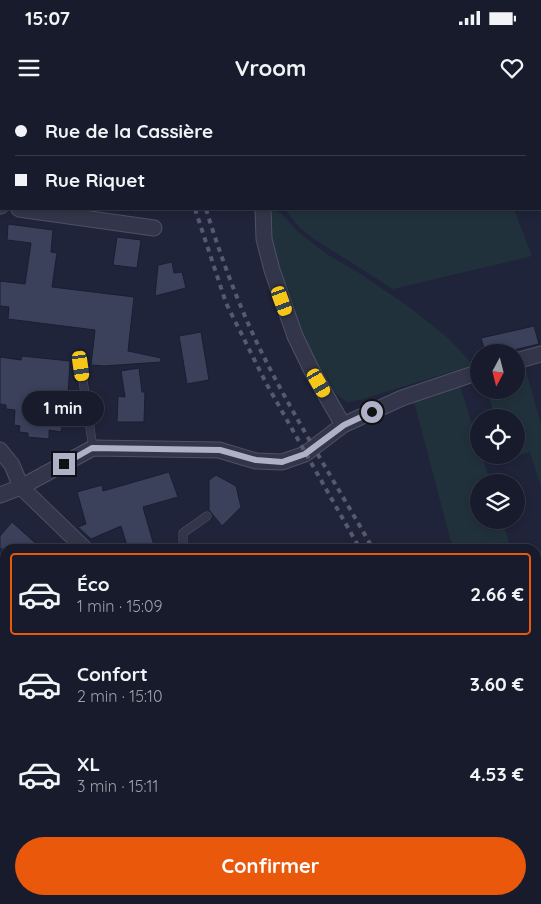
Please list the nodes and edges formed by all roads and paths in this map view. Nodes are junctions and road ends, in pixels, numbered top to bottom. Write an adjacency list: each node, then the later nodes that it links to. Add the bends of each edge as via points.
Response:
1 (26, 210): 3 (street)
2 (263, 210): 8 (street, via 264,239 295,336)
3 (154, 228)
4 (541, 354): 5 (street)
5 (525, 358)
6 (81, 366): 9 (lane)
7 (470, 375): 8 (street, via 402,398)
8 (344, 425): 9 (street, via 305,454 282,462 256,460 220,450)
9 (92, 448): 11 (street)
10 (0, 450): 11 (street, via 12,465)
11 (21, 487): 12 (street); 14 (street)
12 (0, 495)
13 (207, 516): 15 (lane, via 182,533)
14 (80, 544)
15 (182, 544)

